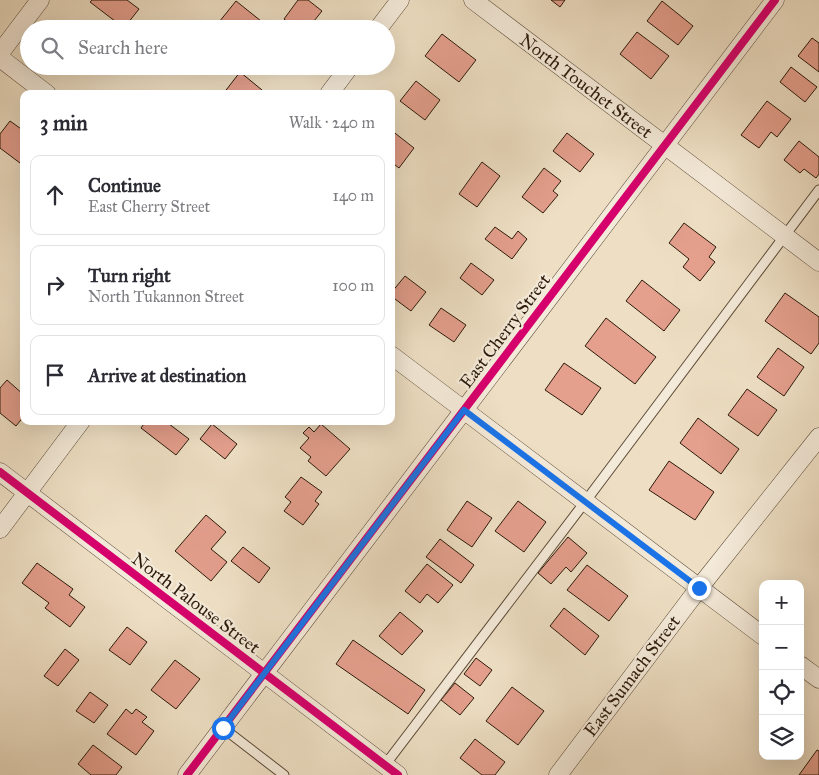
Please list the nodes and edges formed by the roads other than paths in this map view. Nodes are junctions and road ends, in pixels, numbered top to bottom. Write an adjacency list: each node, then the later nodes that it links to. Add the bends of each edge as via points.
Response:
1 (40, 0): 5 (street)
2 (400, 0): 6 (street)
3 (473, 0): 15 (street, North Touchet Street)
4 (775, 0): 15 (street, East Cherry Street)
5 (25, 20)
6 (385, 20)
7 (20, 26): 8 (street)
8 (0, 53)
9 (0, 58): 10 (street)
10 (20, 73)
11 (22, 75): 13 (street)
12 (343, 75): 14 (street)
13 (42, 90)
14 (332, 90)
15 (665, 145): 17 (street, North Touchet Street); 20 (street, East Cherry Street)
16 (819, 190): 17 (lane)
17 (784, 236): 18 (street, North Touchet Street); 25 (lane)
18 (819, 262)
19 (395, 358): 20 (street)
20 (464, 410): 25 (street); 30 (street, East Cherry Street)
21 (78, 425): 24 (street)
22 (819, 437): 27 (street, East Sumach Street)
23 (0, 472): 24 (street, North Palouse Street)
24 (27, 493): 26 (street); 30 (street, North Palouse Street)
25 (585, 502): 27 (street); 33 (lane)
26 (0, 529)
27 (699, 588): 28 (street); 36 (street, East Sumach Street)
28 (759, 633)
29 (804, 668): 31 (street)
30 (264, 673): 32 (street, East Cherry Street); 33 (street, North Palouse Street)
31 (819, 679)
32 (223, 728): 34 (street, East Cherry Street); 35 (lane)
33 (392, 770)
34 (187, 775)
35 (284, 775)
36 (558, 775)

